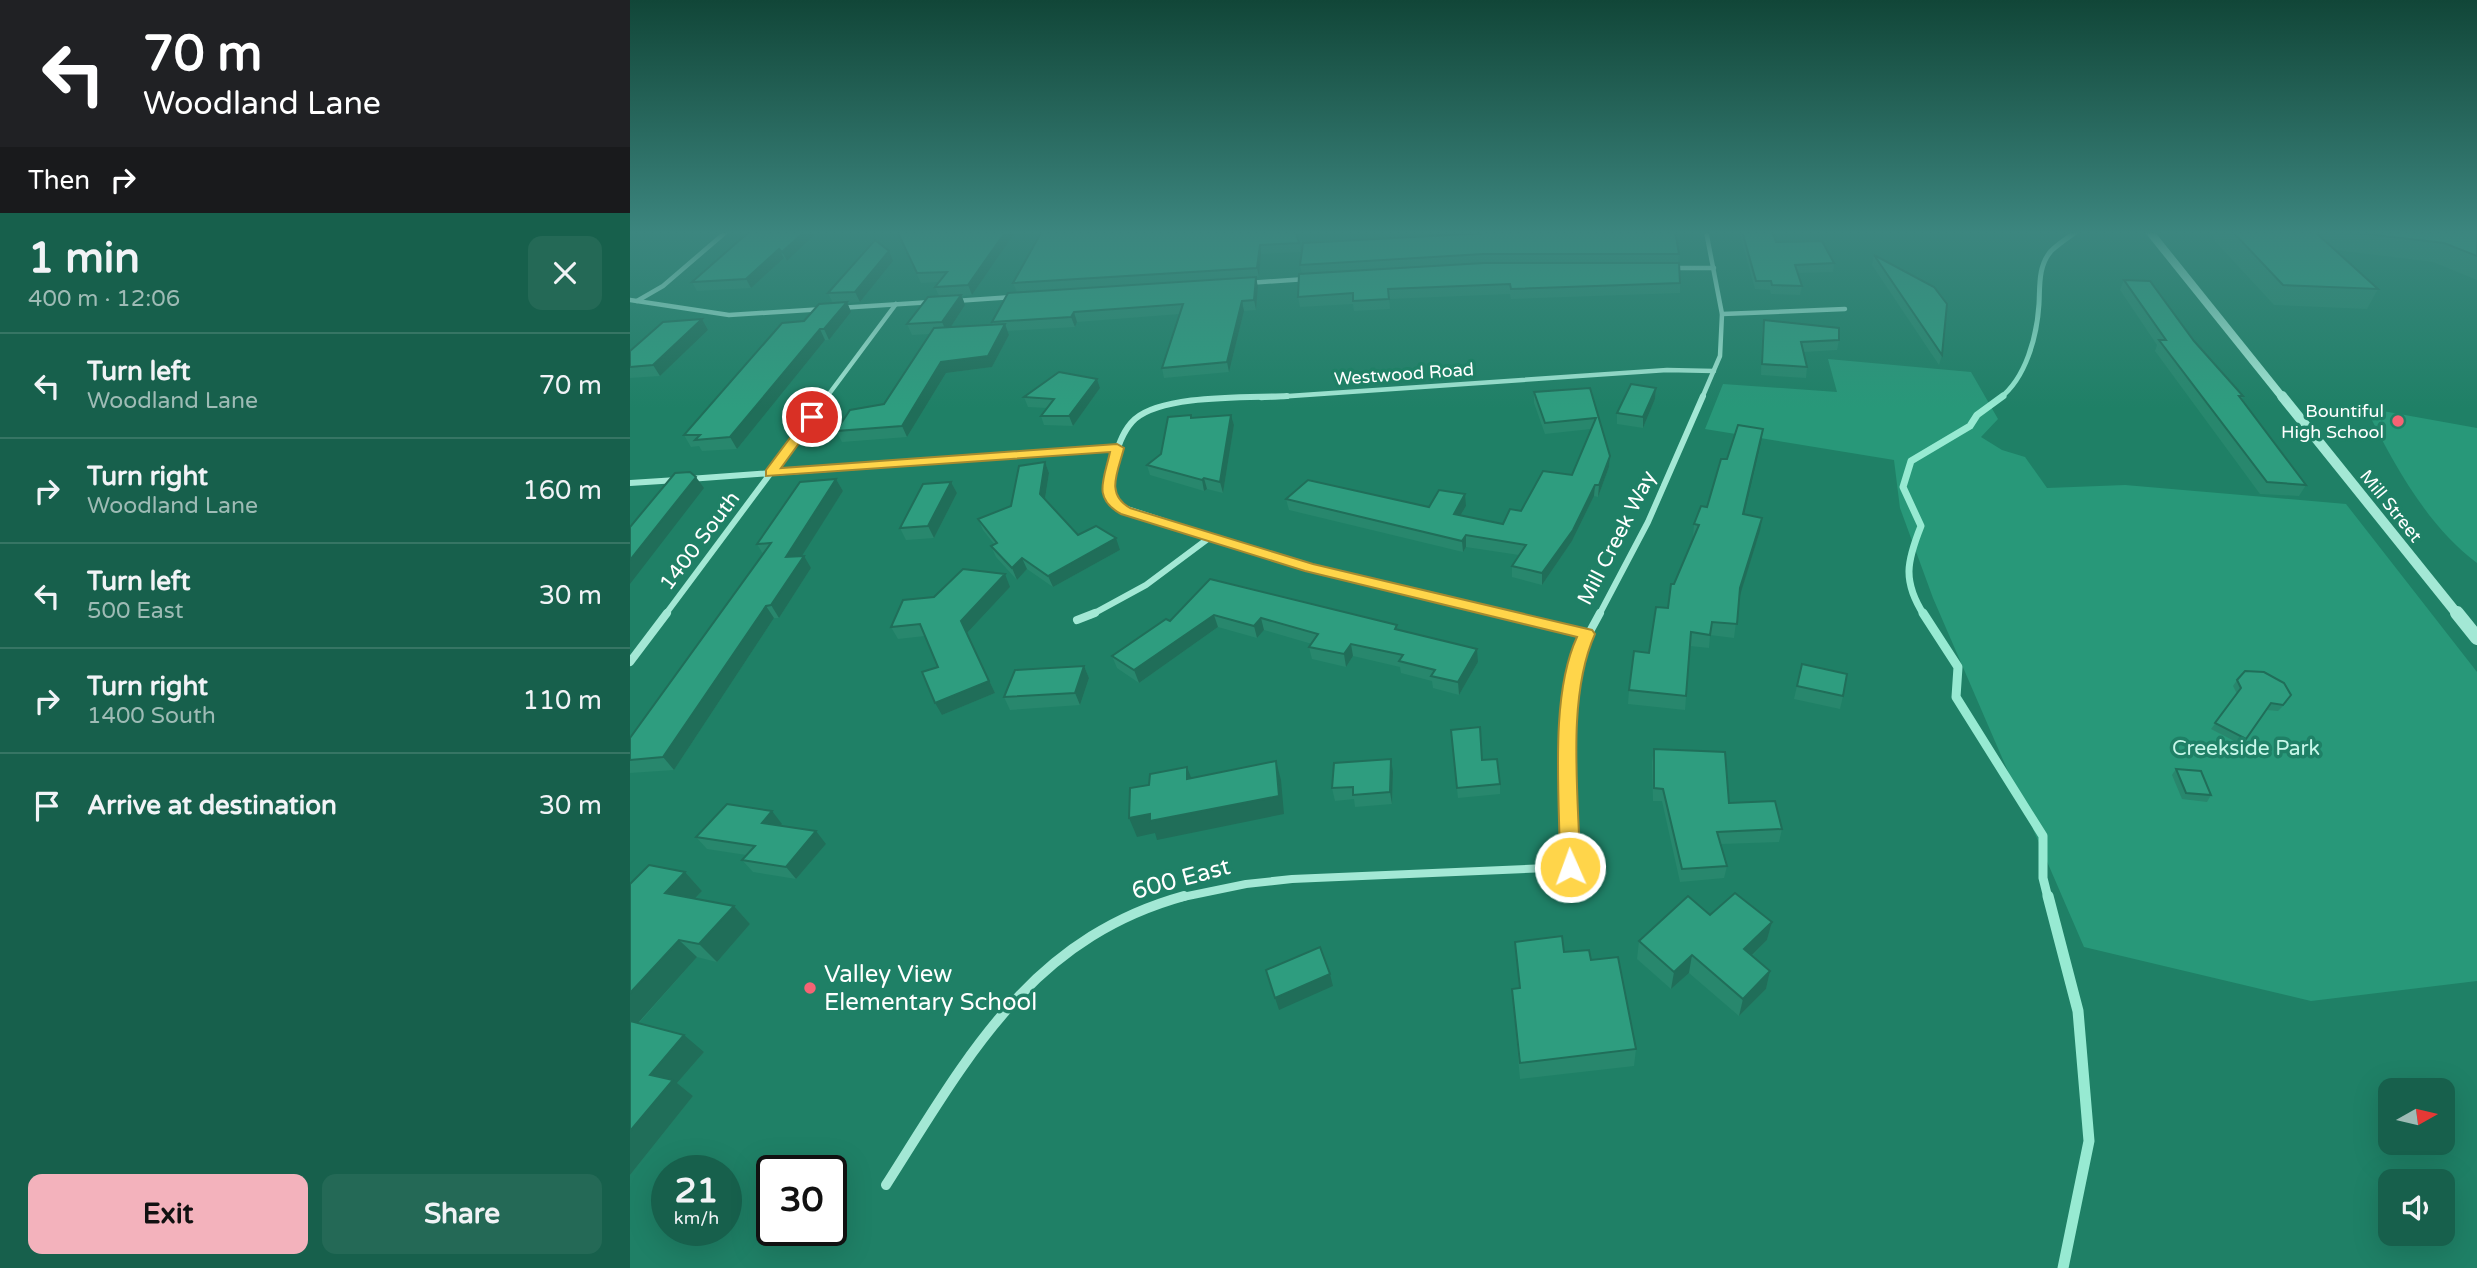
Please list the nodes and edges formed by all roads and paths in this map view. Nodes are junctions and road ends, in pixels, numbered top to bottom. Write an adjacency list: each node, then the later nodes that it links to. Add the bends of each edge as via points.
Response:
1 (655, 290): 5 (street)
2 (1718, 290): 10 (street, Mill Creek Way)
3 (2197, 290): 18 (street, Mill Street)
4 (1019, 297): 6 (street)
5 (633, 301): 8 (street, via 729,315)
6 (950, 301)
7 (936, 302): 8 (street)
8 (896, 304): 13 (street, 1400 South)
9 (1845, 309): 10 (street)
10 (1722, 314): 11 (street, Mill Creek Way, via 1722,341)
11 (1714, 371): 12 (street, Westwood Road, via 1667,370 1182,403 1135,418 1125,426); 17 (street, Mill Creek Way, via 1648,522)
12 (1117, 448): 13 (street); 15 (street, Westwood Road, via 1108,486 1112,503)
13 (771, 473): 14 (street); 19 (street, 1400 South)
14 (630, 483)
15 (1209, 538): 16 (street, via 1140,592); 17 (street, via 1364,582)
16 (1077, 620)
17 (1587, 634): 20 (street, Mill Creek Way, via 1575,659 1569,692)
18 (2477, 638)
19 (630, 663)
20 (1570, 867): 21 (street, 600 East, via 1287,878 1188,893 1138,910 1088,936 1040,974 989,1033)
21 (886, 1185)

